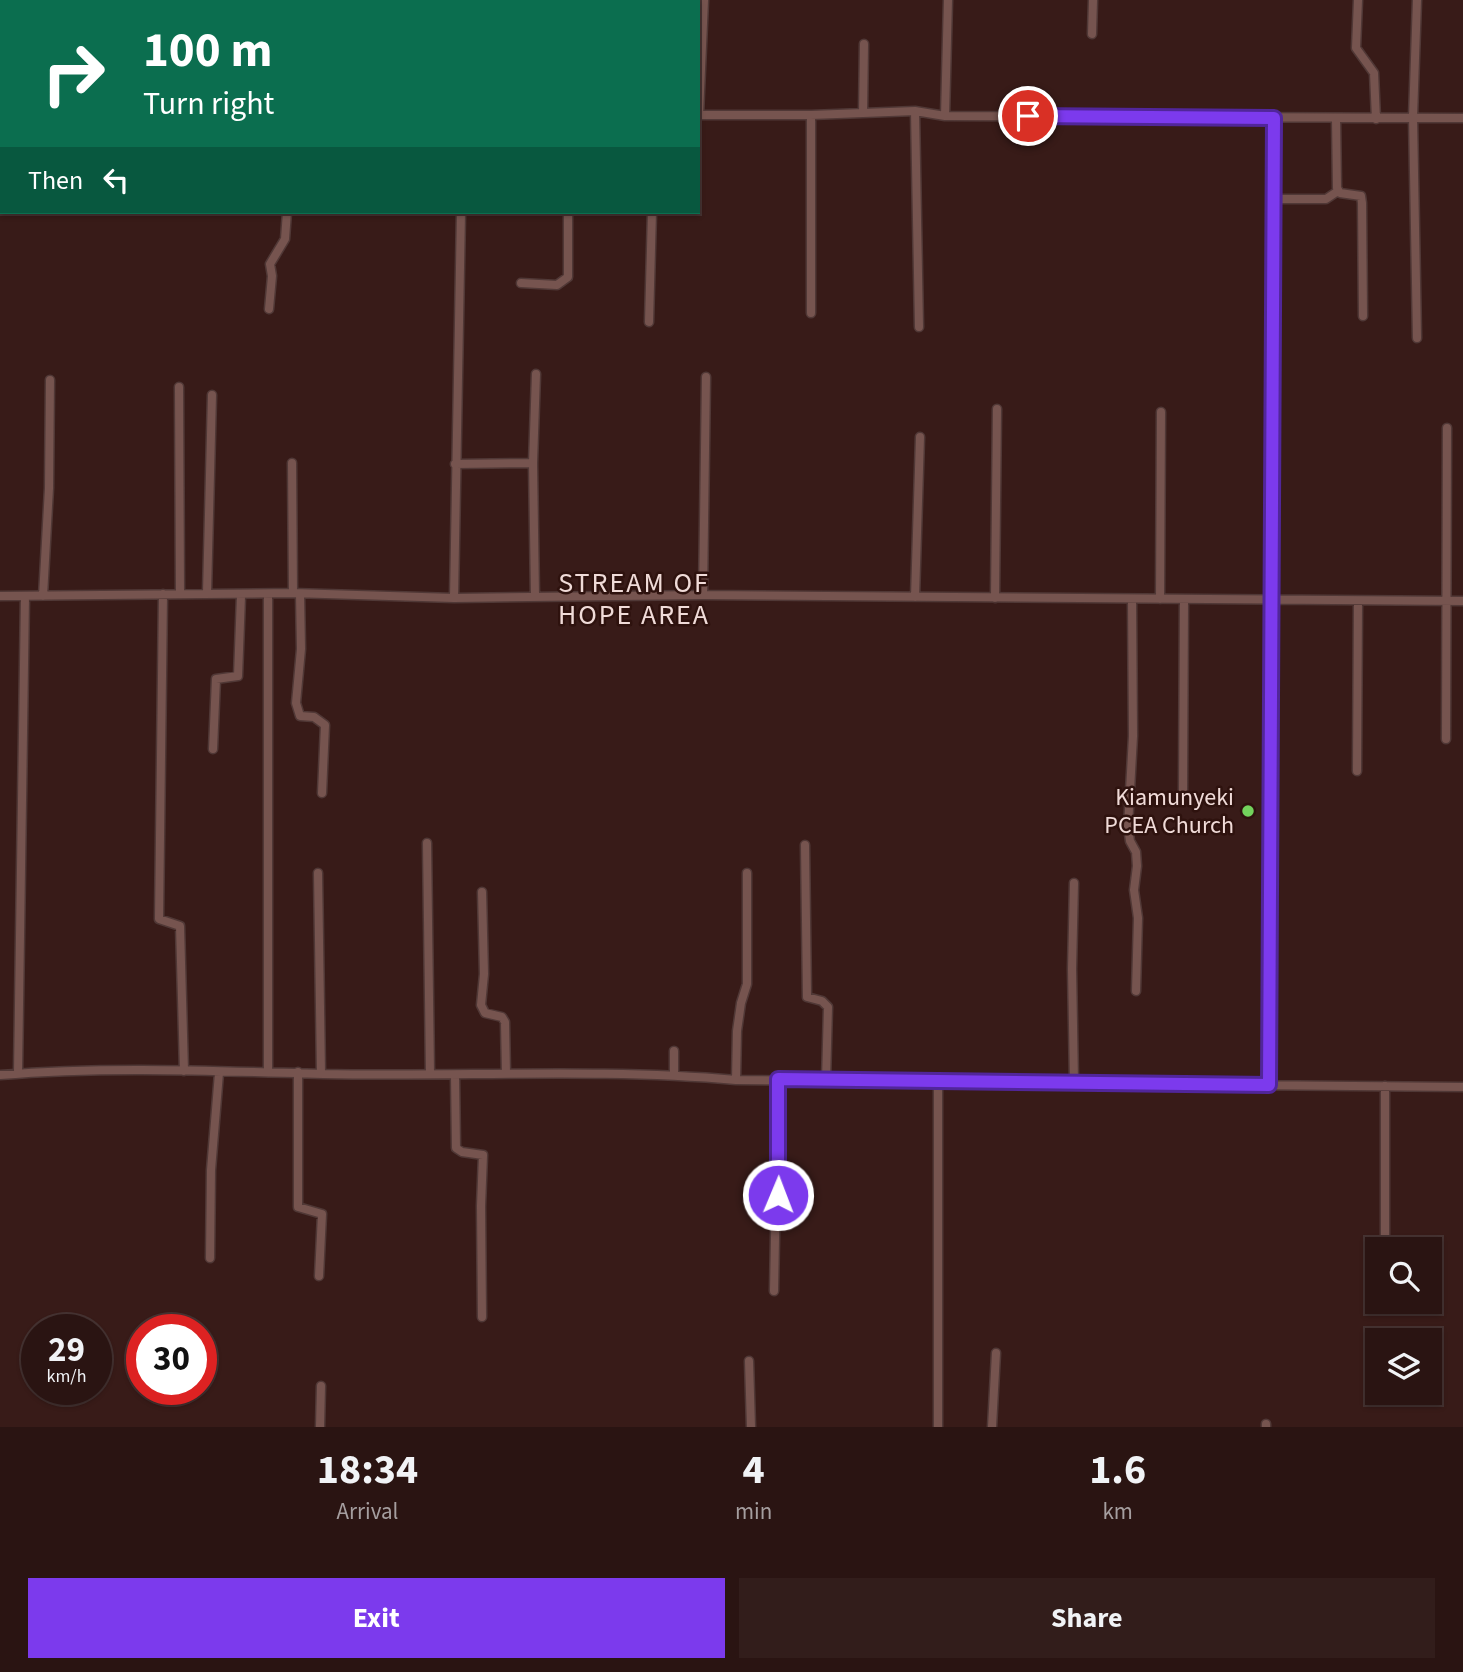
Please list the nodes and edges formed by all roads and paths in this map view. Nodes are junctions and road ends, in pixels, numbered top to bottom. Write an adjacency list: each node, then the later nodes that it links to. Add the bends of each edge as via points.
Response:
1 (704, 0): 8 (street)
2 (948, 0): 13 (street)
3 (1093, 0): 6 (street)
4 (1358, 0): 18 (street, via 1356,48 1374,74)
5 (1417, 0): 14 (street)
6 (1092, 34)
7 (864, 44): 10 (street)
8 (700, 92)
9 (915, 111): 10 (street); 13 (street); 30 (street)
10 (863, 113): 12 (street)
11 (700, 115): 12 (street)
12 (811, 115): 27 (street)
13 (945, 116): 15 (street)
14 (1413, 117): 16 (street); 18 (street); 31 (street)
15 (1274, 118): 17 (street); 20 (street)
16 (1463, 118)
17 (1336, 119): 18 (street); 19 (street)
18 (1376, 119)
19 (1338, 191): 20 (street, via 1325,199); 28 (street, via 1361,196)
20 (1274, 199): 61 (street)
21 (287, 214): 26 (street, via 285,239 270,264)
22 (461, 214): 43 (street)
23 (568, 214): 25 (street, via 568,277 557,285)
24 (652, 214): 29 (street)
25 (521, 283)
26 (270, 309)
27 (811, 313)
28 (1363, 316)
29 (649, 322)
30 (919, 327)
31 (1417, 338)
32 (536, 374): 42 (street)
33 (706, 377): 49 (street)
34 (50, 380): 52 (street)
35 (179, 387): 44 (street)
36 (212, 395): 45 (street)
37 (997, 409): 57 (street)
38 (1161, 412): 58 (street)
39 (1447, 428): 64 (street)
40 (920, 437): 55 (street)
41 (292, 463): 48 (street)
42 (533, 463): 43 (street); 54 (street)
43 (455, 464): 56 (street)
44 (180, 593): 45 (street); 46 (street)
45 (207, 593): 53 (street)
46 (163, 594): 52 (street); 78 (street, via 159,919 180,926)
47 (268, 594): 48 (street); 53 (street); 79 (street)
48 (296, 594): 56 (street); 69 (street, via 301,649 296,703 300,716 314,717 325,725)
49 (703, 595): 54 (street); 55 (street)
50 (0, 596): 51 (street)
51 (24, 596): 52 (street); 81 (street)
52 (43, 596)
53 (241, 596): 66 (street, via 239,671 236,678 216,680)
54 (535, 596): 56 (street)
55 (915, 597): 57 (street)
56 (454, 598)
57 (995, 598): 59 (street)
58 (1160, 599): 59 (street); 60 (street)
59 (1132, 600): 76 (street, via 1128,827 1137,866)
60 (1184, 600): 61 (street); 68 (street)
61 (1272, 601): 63 (street); 94 (street)
62 (1463, 601): 64 (street)
63 (1358, 602): 64 (street); 67 (street)
64 (1446, 602): 65 (street)
65 (1446, 739)
66 (213, 749)
67 (1357, 771)
68 (1183, 791)
69 (323, 793)
70 (427, 843): 85 (street)
71 (805, 845): 91 (street, via 807,997 828,1007)
72 (318, 873): 84 (street)
73 (747, 873): 90 (street, via 747,984 738,1023)
74 (1074, 883): 93 (street)
75 (482, 892): 86 (street, via 481,1005 485,1013 505,1022)
76 (1136, 991)
77 (674, 1051): 87 (street)
78 (184, 1071): 81 (street); 82 (street)
79 (268, 1071): 80 (street); 82 (street)
80 (298, 1072): 84 (street); 99 (street, via 298,1207 322,1214)
81 (18, 1073): 83 (street)
82 (219, 1073): 98 (street)
83 (0, 1074)
84 (321, 1074): 85 (street)
85 (430, 1074): 88 (street)
86 (506, 1074): 87 (street); 88 (street)
87 (674, 1074): 90 (street)
88 (455, 1075): 101 (street, via 456,1148 483,1155)
89 (778, 1079): 90 (street); 91 (street); 100 (street)
90 (736, 1080)
91 (826, 1081): 92 (street)
92 (938, 1081): 93 (street); 107 (street)
93 (1074, 1082): 94 (street)
94 (1269, 1085): 95 (street)
95 (1385, 1086): 96 (street); 97 (street)
96 (1463, 1087)
97 (1385, 1237)
98 (210, 1258)
99 (319, 1276)
100 (774, 1290)
101 (482, 1317)
102 (996, 1353): 108 (street)
103 (749, 1361): 106 (street)
104 (321, 1386): 105 (street)
105 (320, 1427)
106 (751, 1427)
107 (938, 1427)
108 (992, 1427)

